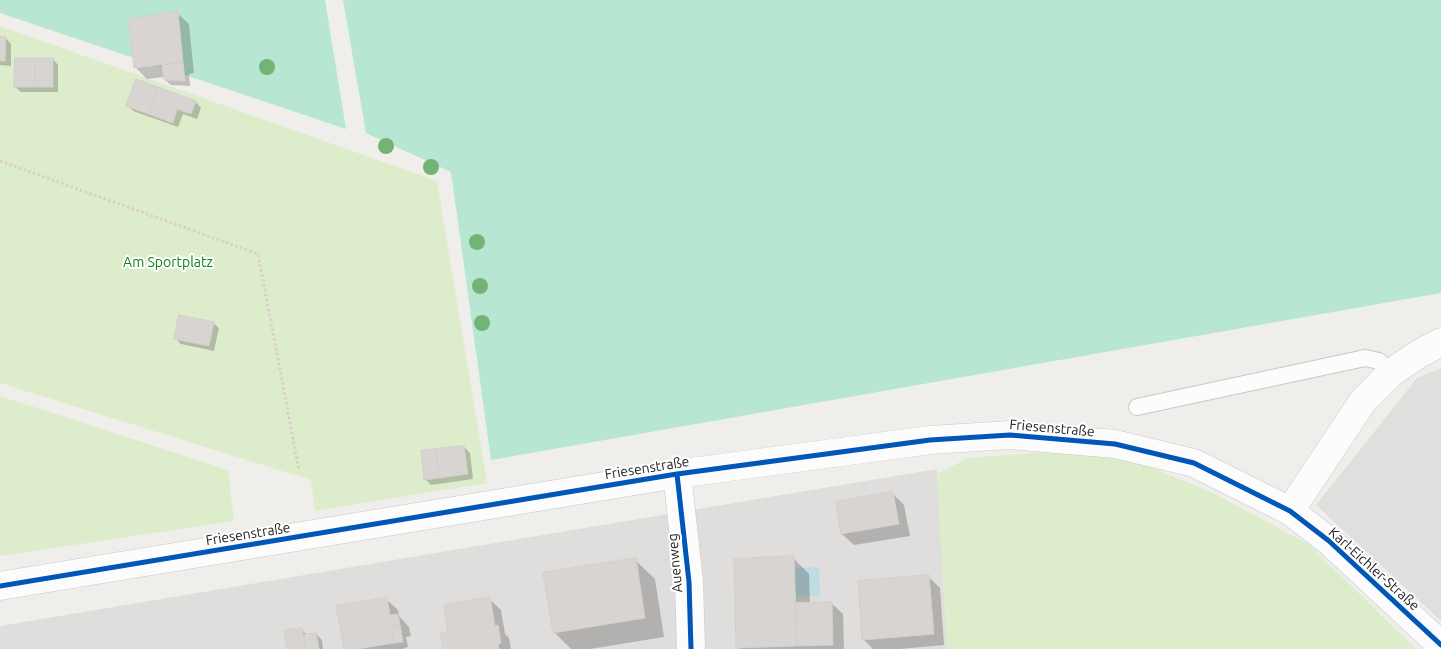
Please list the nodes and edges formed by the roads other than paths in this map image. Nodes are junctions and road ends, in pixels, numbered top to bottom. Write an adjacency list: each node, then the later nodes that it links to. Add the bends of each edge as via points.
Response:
1 (1441, 342): 2 (street)
2 (1392, 373): 3 (lane, via 1379,361 1365,358); 5 (street, via 1363,401)
3 (1137, 407)
4 (677, 474): 5 (street, Friesenstraße, via 930,440 1010,435 1115,444 1194,463); 6 (street, Friesenstraße); 8 (street, Auenweg, via 689,582)
5 (1290, 511): 7 (street, Karl-Eichler-Straße, via 1329,541)
6 (0, 586)
7 (1441, 645)
8 (691, 649)

